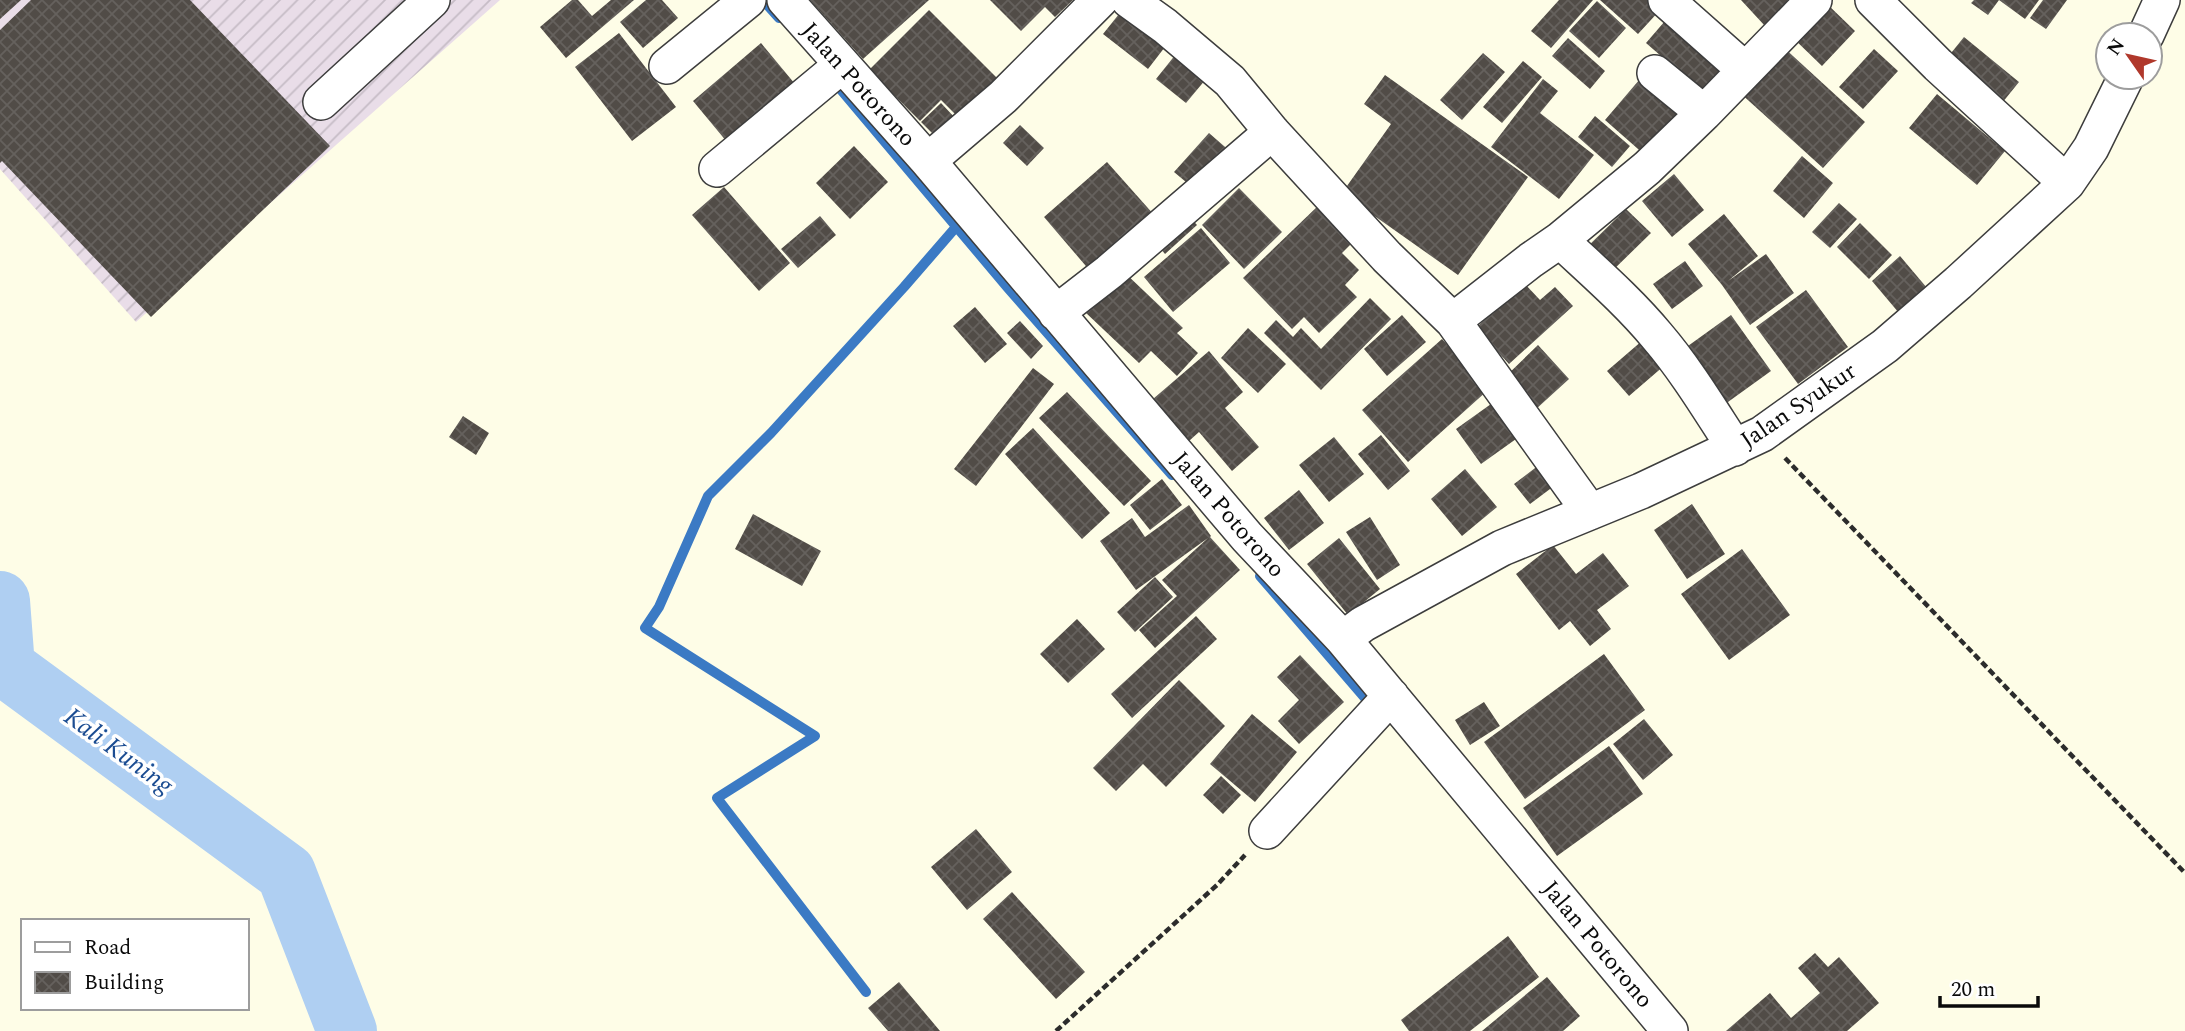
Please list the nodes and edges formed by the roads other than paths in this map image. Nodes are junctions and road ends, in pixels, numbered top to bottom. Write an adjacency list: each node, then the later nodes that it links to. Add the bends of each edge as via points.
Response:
1 (432, 0): 16 (street)
2 (748, 0): 12 (street)
3 (785, 0): 11 (street, Jalan Potorono)
4 (1100, 0): 19 (street, via 1003,97)
5 (1129, 0): 18 (street, via 1230,80)
6 (1666, 0): 13 (street)
7 (1814, 0): 13 (street)
8 (1873, 0): 21 (street)
9 (2162, 0): 10 (street)
10 (2152, 21)
11 (842, 65): 19 (street, Jalan Potorono); 20 (street)
12 (667, 66)
13 (1745, 70): 17 (street)
14 (1655, 73): 17 (street)
15 (2119, 91): 21 (street, Jalan Syukur, via 2091,148)
16 (321, 102)
17 (1704, 113): 22 (street, via 1647,168)
18 (1272, 132): 23 (street); 24 (street)
19 (928, 161): 23 (street, Jalan Potorono)
20 (717, 169)
21 (2067, 183): 25 (street, Jalan Syukur, via 1885,346)
22 (1560, 240): 24 (street); 25 (street, via 1616,292)
23 (1056, 313): 27 (street, Jalan Potorono, via 1247,537)
24 (1453, 321): 26 (street)
25 (1749, 441): 26 (street, Jalan Syukur)
26 (1590, 512): 27 (street, Jalan Syukur, via 1502,548)
27 (1343, 639): 28 (street, Jalan Potorono)
28 (1391, 696): 29 (street); 30 (street, Jalan Potorono)
29 (1266, 831)
30 (1670, 1031)

